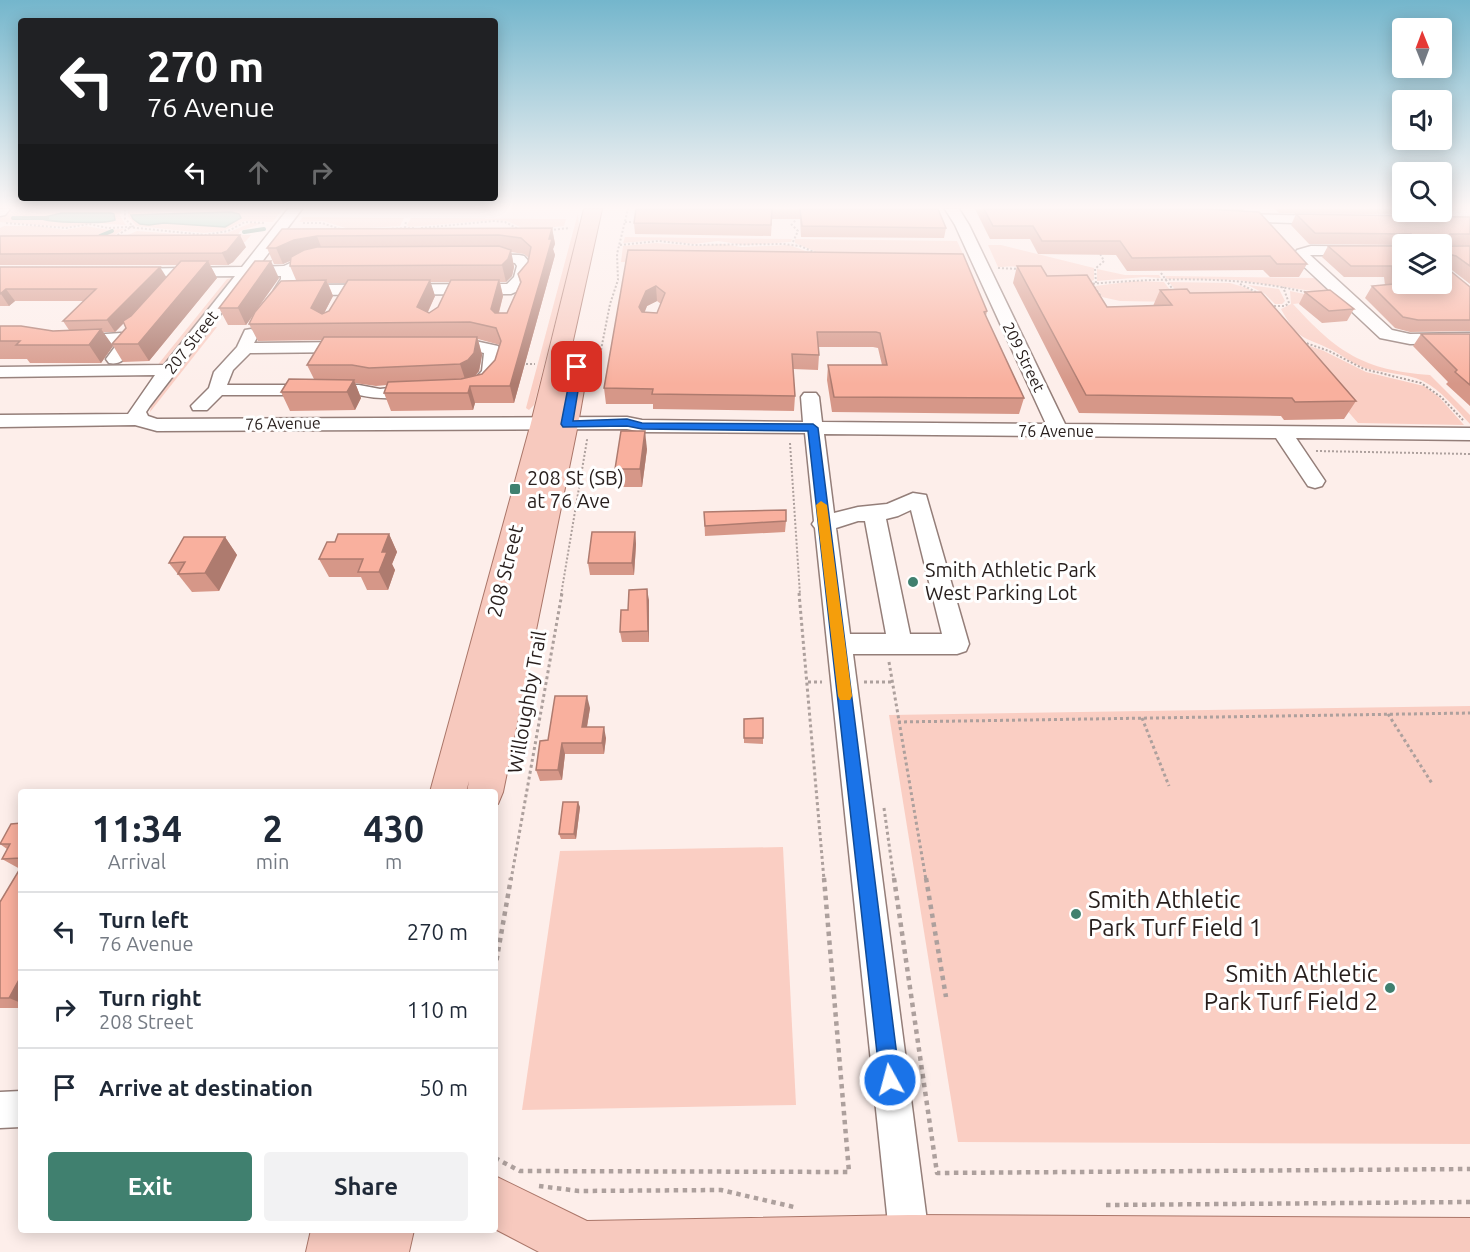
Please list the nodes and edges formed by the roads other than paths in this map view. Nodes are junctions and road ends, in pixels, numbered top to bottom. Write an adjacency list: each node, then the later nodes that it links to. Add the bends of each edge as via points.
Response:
1 (250, 267): 8 (street, 207 Street)
2 (294, 267): 9 (street)
3 (524, 267): 13 (street)
4 (586, 267): 41 (main road, 208 Street)
5 (604, 267): 41 (main road, 208 Street)
6 (981, 267): 42 (street, 209 Street)
7 (1313, 267): 21 (street, via 1389,335 1410,339)
8 (247, 271): 9 (street); 11 (street); 28 (street, 207 Street)
9 (287, 271): 12 (street, via 289,279)
10 (117, 272): 11 (street)
11 (184, 272): 14 (street)
12 (282, 290): 15 (street); 16 (street)
13 (511, 290): 15 (street, via 445,296); 17 (street)
14 (166, 291)
15 (348, 291): 18 (street)
16 (270, 307)
17 (511, 307)
18 (338, 308)
19 (254, 329): 25 (street)
20 (503, 334): 26 (street)
21 (1470, 338)
22 (58, 340): 27 (street, via 104,341 128,333 127,344)
23 (369, 347): 25 (street)
24 (428, 347): 26 (street, via 476,346)
25 (246, 348): 31 (street, via 232,360 218,381)
26 (492, 357): 30 (street, via 480,393)
27 (110, 364)
28 (169, 370): 29 (street); 36 (street, 207 Street, via 137,412)
29 (0, 372)
30 (455, 389)
31 (218, 390): 33 (street, via 359,390); 35 (street)
32 (433, 390): 33 (street)
33 (380, 394): 38 (street)
34 (810, 397): 39 (street)
35 (200, 406)
36 (139, 419): 37 (street, 76 Avenue); 38 (street, 76 Avenue, via 157,425)
37 (0, 421)
38 (366, 423): 41 (street, 76 Avenue)
39 (813, 428): 41 (street, 76 Avenue); 42 (street, 76 Avenue); 45 (street)
40 (1468, 428): 43 (street, 76 Avenue)
41 (565, 429): 49 (main road, 208 Street); 50 (main road, 208 Street)
42 (1059, 431): 43 (street, 76 Avenue)
43 (1281, 431): 44 (street)
44 (1315, 481)
45 (822, 513): 46 (street); 47 (street)
46 (866, 514): 48 (street); 48 (street, via 891,511 919,500 957,644)
47 (850, 644): 48 (street); 57 (street)
48 (894, 651)
49 (449, 789)
50 (485, 789)
51 (18, 1109): 52 (street)
52 (0, 1110)
53 (503, 1175): 57 (main road, via 526,1219 585,1247)
54 (336, 1233): 58 (main road)
55 (387, 1233): 59 (main road)
56 (1470, 1244): 57 (main road)
57 (910, 1246)
58 (332, 1252)
59 (383, 1252)

